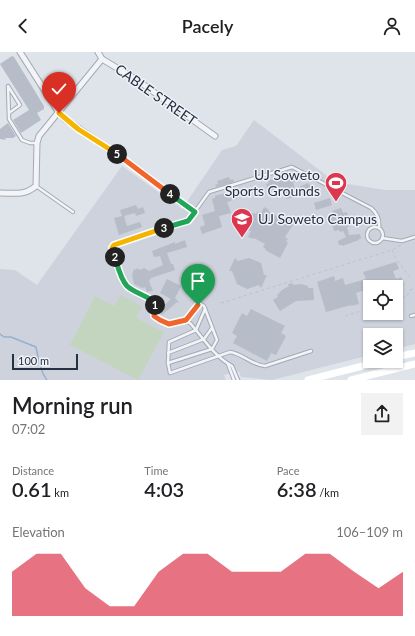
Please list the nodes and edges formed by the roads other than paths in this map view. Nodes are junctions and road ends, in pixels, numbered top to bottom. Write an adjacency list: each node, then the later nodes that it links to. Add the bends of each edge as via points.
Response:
1 (20, 52): 5 (street)
2 (98, 52): 3 (street, CABLE STREET)
3 (102, 59): 5 (street); 6 (street, CABLE STREET, via 137,80)
4 (8, 113): 4 (lane, via 8,107 8,86 20,105); 7 (lane, via 22,140)
5 (59, 113): 7 (street, via 39,136); 10 (street)
6 (215, 136)
7 (37, 142): 8 (street)
8 (36, 186): 9 (street, via 29,192); 11 (lane)
9 (0, 193)
10 (182, 203): 12 (lane)
11 (73, 212)
12 (195, 212): 13 (lane, via 209,192 292,167 371,208 377,215); 19 (lane, via 188,221 116,244 112,248 124,282 155,303 155,317 169,324)
13 (379, 228): 15 (lane, via 383,233); 15 (lane, via 370,228 367,238 373,243 379,242)
14 (415, 237): 15 (lane, via 402,240)
15 (382, 238)
16 (205, 308): 19 (lane, via 203,304 198,305); 20 (lane); 21 (lane)
17 (415, 315): 18 (lane)
18 (411, 316)
19 (186, 320): 21 (lane)
20 (213, 328): 22 (lane); 23 (lane, via 217,340)
21 (196, 330): 22 (lane); 25 (lane, via 170,341)
22 (204, 339): 23 (lane); 25 (lane)
23 (212, 349): 28 (lane); 29 (lane)
24 (311, 351): 28 (lane, via 264,366 259,366 233,352 227,352)
25 (168, 353): 29 (lane)
26 (415, 353): 27 (main road)
27 (403, 356)
28 (219, 357): 29 (lane, via 171,373 168,371); 30 (lane)
29 (168, 363)
30 (227, 364): 36 (lane); 37 (lane, via 233,368)
31 (415, 364): 33 (main road)
32 (363, 366): 38 (main road)
33 (403, 367)
34 (400, 368): 35 (lane); 39 (main road)
35 (415, 369)
36 (234, 380)
37 (238, 380)
38 (308, 380)
39 (352, 380)

